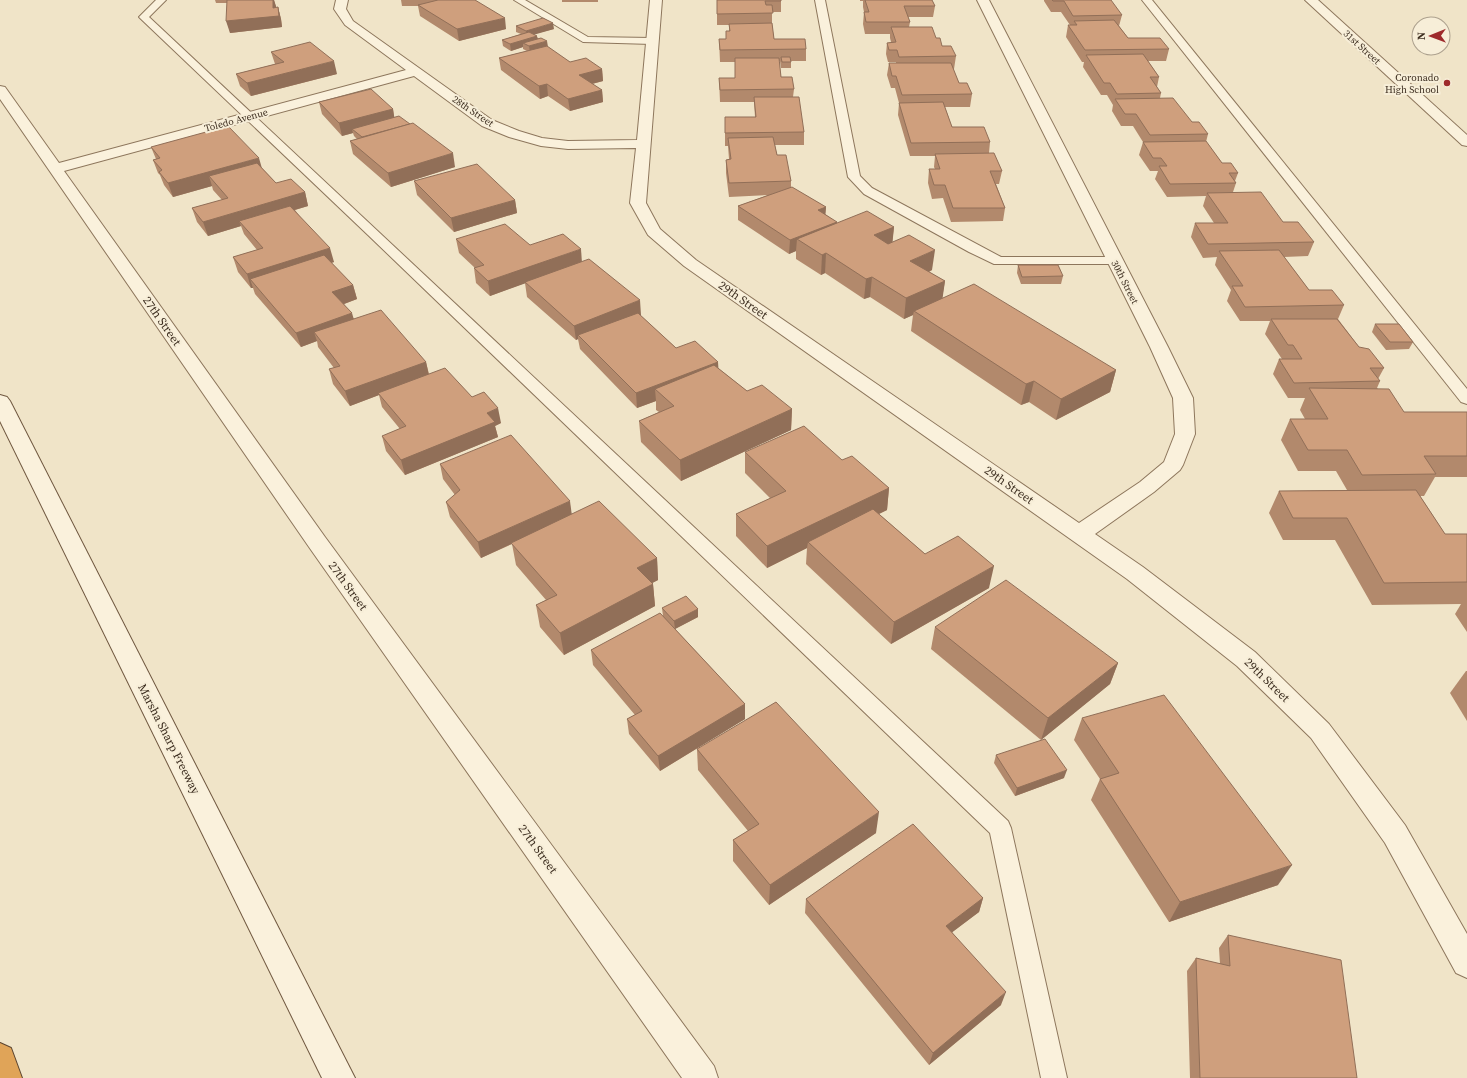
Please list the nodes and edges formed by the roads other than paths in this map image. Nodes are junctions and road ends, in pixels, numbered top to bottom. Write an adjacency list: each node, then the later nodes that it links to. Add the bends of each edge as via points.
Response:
1 (161, 0): 12 (lane, via 144,16)
2 (342, 0): 10 (street, 28th Street, via 340,9 349,23)
3 (519, 0): 9 (lane, via 586,40)
4 (656, 0): 9 (street, 29th Street)
5 (820, 0): 16 (lane, via 854,177 868,191 999,261)
6 (983, 0): 16 (street, 30th Street)
7 (1147, 0): 17 (lane)
8 (1310, 0): 13 (street, 31st Street)
9 (652, 41): 14 (street, 29th Street)
10 (417, 71): 12 (street, Toledo Avenue); 14 (street, 28th Street, via 486,123 514,134 541,142 568,145)
11 (0, 90): 15 (street, 27th Street)
12 (248, 116): 15 (street, Toledo Avenue); 25 (lane, via 1000,828)
13 (1467, 142)
14 (643, 144): 19 (street, 29th Street, via 638,203 654,232 690,263)
15 (55, 169): 24 (street, 27th Street, via 317,542)
16 (1115, 262): 19 (street, 30th Street, via 1183,398 1185,434 1173,465 1147,487)
17 (1467, 399)
18 (0, 401): 23 (street, Marsha Sharp Freeway)
19 (1079, 534): 20 (street, 29th Street, via 1135,573 1246,659 1320,731 1395,834)
20 (1467, 963)
21 (0, 1058): 22 (highway)
22 (6, 1078)
23 (339, 1078)
24 (702, 1078)
25 (1054, 1078)

